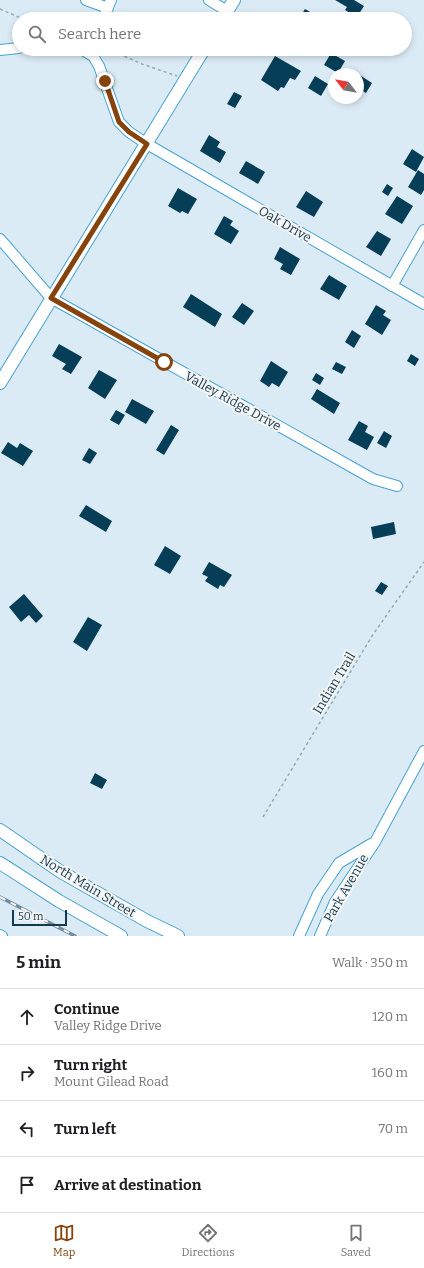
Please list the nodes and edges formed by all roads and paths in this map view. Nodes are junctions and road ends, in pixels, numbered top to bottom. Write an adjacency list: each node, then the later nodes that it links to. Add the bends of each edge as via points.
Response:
1 (86, 0): 4 (street)
2 (209, 0): 6 (street)
3 (234, 0): 7 (main road)
4 (109, 4)
5 (0, 9): 8 (path)
6 (222, 12)
7 (227, 12)
8 (12, 14)
9 (12, 49): 10 (street)
10 (0, 50)
11 (93, 56): 15 (street, Oak Drive, via 119,122)
12 (124, 56): 14 (path)
13 (200, 56): 14 (main road)
14 (185, 81): 15 (main road)
15 (147, 144): 18 (street, Oak Drive); 19 (main road)
16 (424, 230): 18 (street)
17 (0, 239): 19 (street, Valley Ridge Drive)
18 (392, 286): 20 (street, Oak Drive)
19 (51, 298): 21 (main road); 22 (street, Valley Ridge Drive, via 373,479)
20 (424, 304)
21 (0, 383)
22 (397, 486)
23 (424, 562): 25 (path, Indian Trail, via 372,636)
24 (424, 751): 27 (street, Park Avenue)
25 (263, 817)
26 (0, 830): 32 (main road, North Main Street, via 61,872)
27 (375, 842): 29 (street, Park Avenue, via 339,863); 30 (street, Park Avenue)
28 (0, 863): 31 (main road, North Main Street, via 59,901)
29 (318, 894): 30 (street); 33 (street, Park Avenue)
30 (335, 902): 34 (street, Park Avenue)
31 (121, 936)
32 (178, 936)
33 (299, 936)
34 (320, 936)

